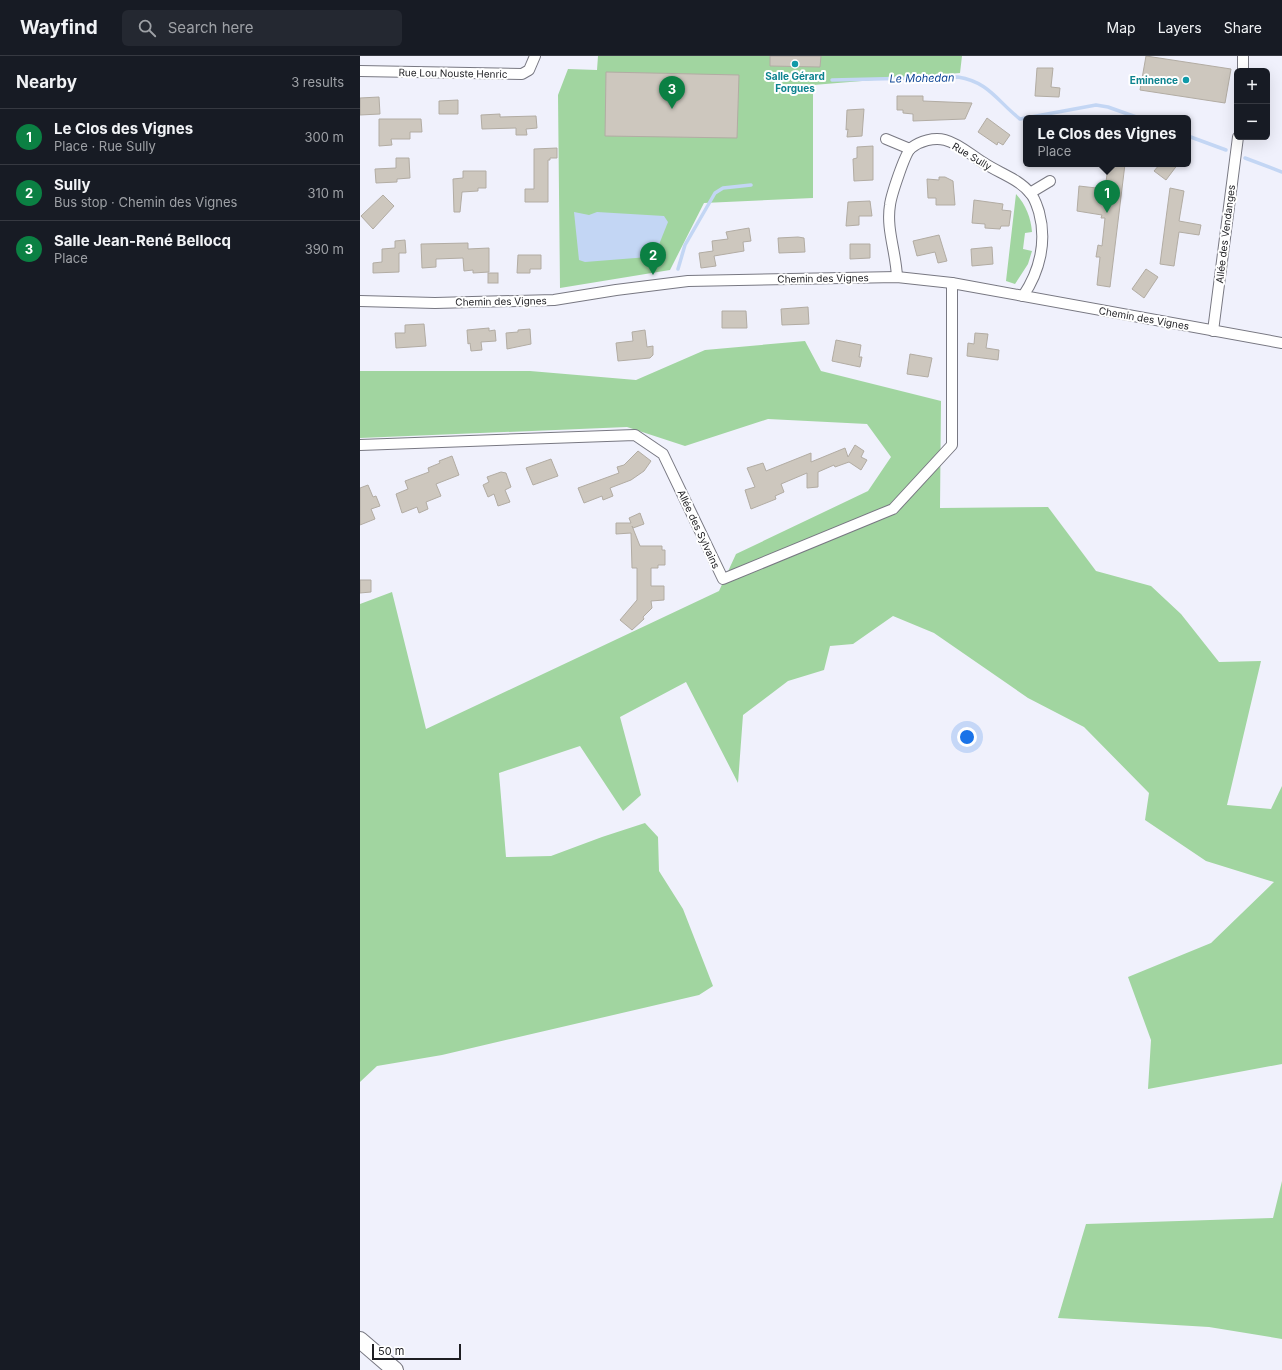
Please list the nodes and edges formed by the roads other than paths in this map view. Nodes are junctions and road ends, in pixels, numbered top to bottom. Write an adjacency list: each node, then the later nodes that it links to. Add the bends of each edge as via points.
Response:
1 (535, 56): 4 (street, Rue Lou Nouste Henric, via 529,70 522,74)
2 (1243, 56): 3 (street)
3 (1243, 68)
4 (360, 71)
5 (886, 139): 7 (street)
6 (1238, 140): 14 (street, Allée des Vendanges)
7 (910, 149): 9 (street, Rue Sully, via 926,140 945,140 960,146); 10 (street, via 890,203 888,224)
8 (1050, 181): 9 (street)
9 (1030, 193): 12 (street, Rue Sully, via 1043,225 1043,246 1039,264)
10 (897, 277): 11 (street, Chemin des Vignes); 13 (street, Chemin des Vignes, via 688,281 554,300 435,303)
11 (952, 283): 12 (street, Chemin des Vignes); 16 (street, Allée des Sylvains, via 952,445 893,509 723,579 663,454 635,435)
12 (1023, 296): 14 (street, Chemin des Vignes)
13 (360, 300)
14 (1213, 331): 15 (street, Chemin des Vignes)
15 (1282, 343)
16 (360, 445)
17 (360, 1340): 20 (main road)
18 (360, 1346): 19 (main road)
19 (377, 1370)
20 (394, 1370)

